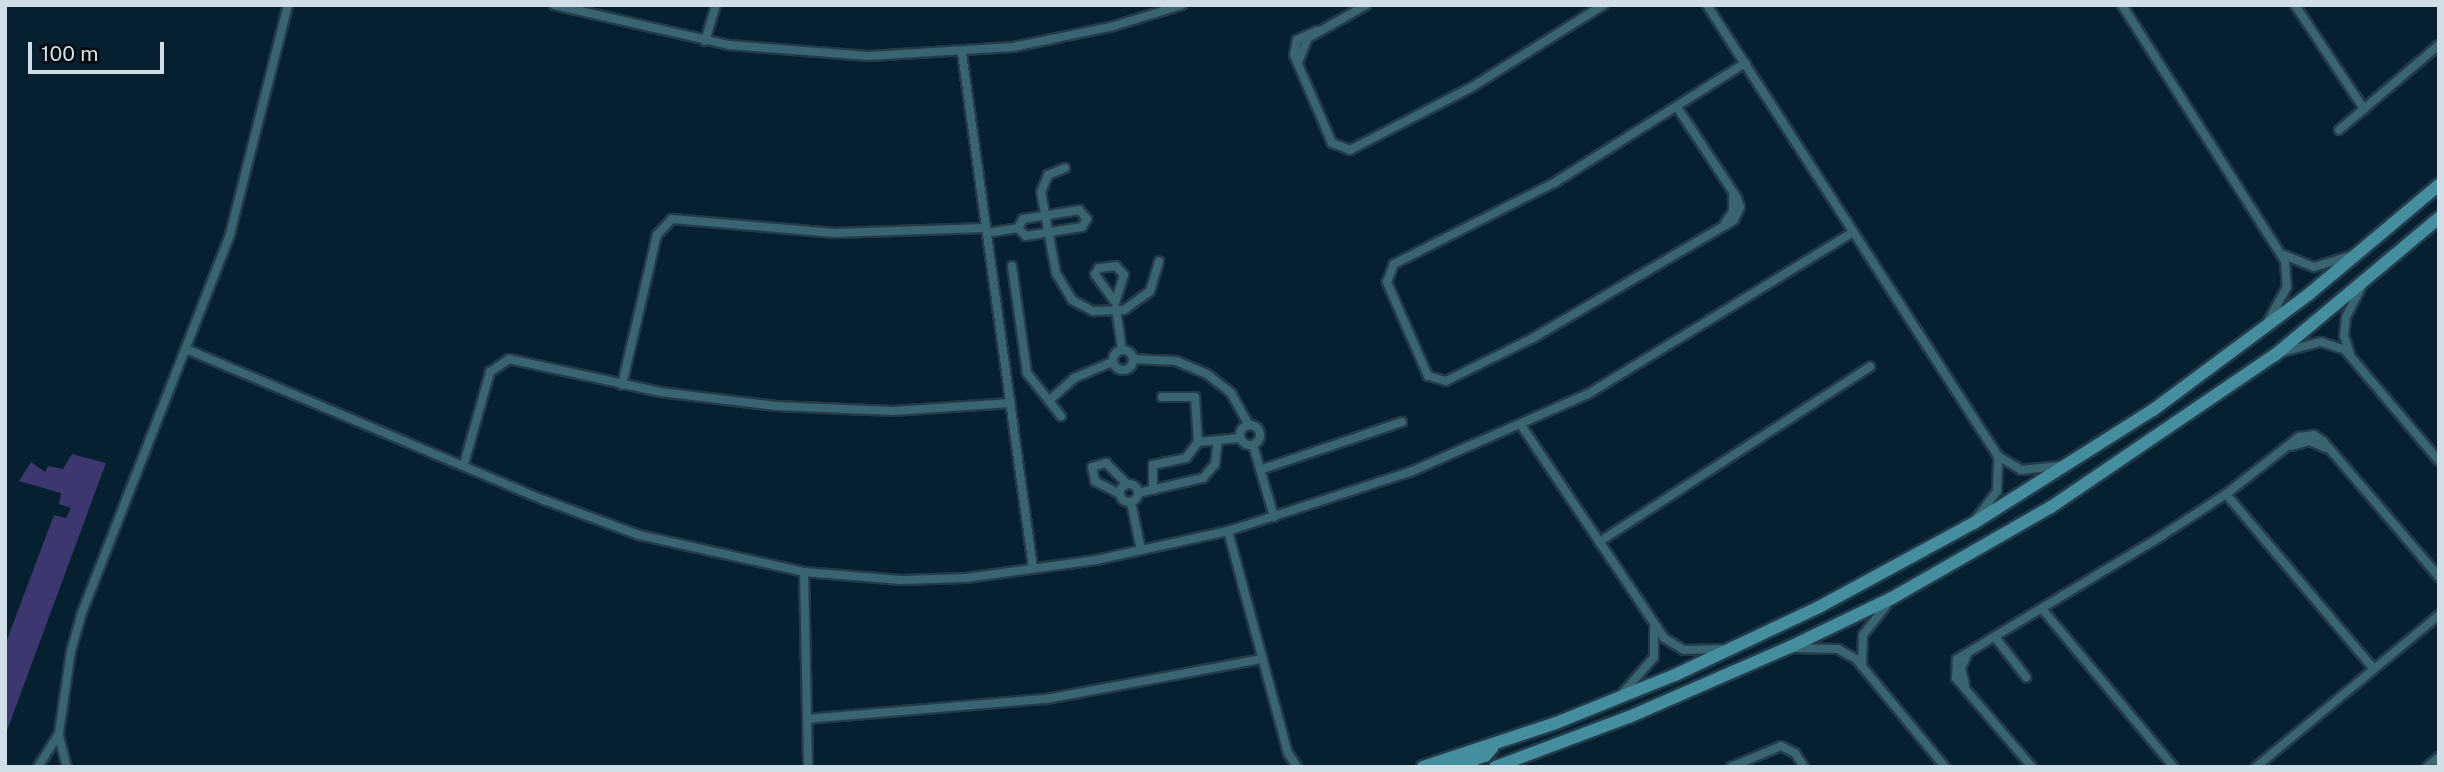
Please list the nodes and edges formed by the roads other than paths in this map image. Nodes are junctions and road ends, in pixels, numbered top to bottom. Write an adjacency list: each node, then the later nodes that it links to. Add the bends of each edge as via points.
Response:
1 (288, 5): 34 (street, via 237,212)
2 (554, 5): 10 (street)
3 (716, 5): 11 (street)
4 (1182, 5): 13 (street, via 1060,39)
5 (1366, 5): 6 (street, via 1317,31 1300,47 1300,70 1325,127 1342,144 1365,142 1472,86)
6 (1603, 5)
7 (1707, 5): 14 (street)
8 (2122, 5): 26 (street)
9 (2295, 5): 16 (street)
10 (574, 8): 11 (street)
11 (705, 41): 13 (street, via 839,56)
12 (2439, 46): 16 (street)
13 (962, 53): 23 (street)
14 (1745, 64): 15 (street); 25 (street)
15 (1677, 107): 15 (street, via 1536,193 1388,272 1421,362 1436,381 1460,374 1573,317 1720,228 1733,211 1732,190)
16 (2364, 109): 17 (street)
17 (2339, 130)
18 (1065, 168): 20 (street, via 1052,172 1042,183)
19 (2439, 186): 27 (street)
20 (1044, 215): 22 (street, via 1023,219); 24 (street); 24 (street, via 1079,210 1087,219 1082,228)
21 (2439, 218): 30 (street)
22 (1018, 228): 23 (street); 24 (street, via 1026,236)
23 (987, 230): 41 (street, via 834,233 672,219 657,235); 44 (street)
24 (1048, 233): 32 (street, via 1056,273 1066,294 1085,309)
25 (1852, 233): 48 (street, via 1652,358); 53 (street)
26 (2282, 253): 27 (street, via 2314,267); 33 (street, via 2287,287)
27 (2358, 254): 33 (street)
28 (1159, 261): 32 (street, via 1157,277 1145,297)
29 (1012, 266): 43 (street, via 1025,367 1032,382)
30 (2366, 280): 36 (street, via 2346,317 2344,336); 37 (street)
31 (1115, 302): 31 (street, via 1124,272 1116,265 1099,268 1096,279); 32 (street)
32 (1116, 312): 35 (street)
33 (2266, 327): 56 (street)
34 (186, 349): 55 (street); 85 (street, via 81,615)
35 (1122, 350): 38 (street); 39 (street)
36 (2350, 354): 37 (street, via 2321,342); 54 (street)
37 (2275, 355): 72 (street, via 2101,475)
38 (1133, 359): 39 (street, via 1124,371); 47 (street, via 1176,361 1207,374 1231,393)
39 (1112, 362): 43 (street, via 1074,378)
40 (1870, 367): 67 (street)
41 (622, 385): 44 (street, via 815,409 932,410); 55 (street, via 514,360 499,362 490,372)
42 (1162, 397): 51 (street, via 1195,397)
43 (1051, 399): 45 (street)
44 (1011, 403): 69 (street)
45 (1061, 416)
46 (1402, 422): 57 (street)
47 (1249, 425): 49 (street); 52 (street, via 1260,435)
48 (1521, 425): 64 (street, via 1410,472); 67 (street)
49 (1240, 438): 50 (street); 52 (street)
50 (1217, 440): 51 (street); 59 (street, via 1217,458 1203,478)
51 (1198, 442): 59 (street, via 1186,458 1153,465)
52 (1253, 445): 57 (street)
53 (1998, 456): 56 (street, via 2021,470); 65 (street, via 1997,491)
54 (2439, 461)
55 (464, 464): 70 (street, via 555,505 639,535)
56 (2070, 466): 65 (street)
57 (1260, 470): 64 (street)
58 (1127, 484): 60 (street); 61 (street); 61 (street, via 1107,463 1092,467 1095,481)
59 (1153, 491): 60 (street)
60 (1139, 493): 63 (street)
61 (1120, 494): 63 (street)
62 (2226, 494): 71 (street, via 2309,434 2319,437); 73 (street); 81 (street)
63 (1131, 502): 68 (street)
64 (1274, 517): 66 (street)
65 (1974, 523): 78 (street)
66 (1227, 531): 68 (street); 79 (street)
67 (1598, 542): 75 (street)
68 (1141, 550): 69 (street)
69 (1033, 568): 70 (street, via 934,580)
70 (804, 572): 84 (street)
71 (2439, 577)
72 (1892, 598): 77 (street); 80 (street, via 1863,635)
73 (2043, 610): 76 (street); 101 (street)
74 (2439, 615): 81 (street)
75 (1653, 625): 78 (street, via 1668,642 1684,650); 83 (street, via 1654,657)
76 (1994, 637): 82 (street); 100 (street, via 1971,650 1961,668 1968,691)
77 (1790, 648): 80 (street, via 1838,649); 97 (street, via 1629,717)
78 (1732, 649): 83 (street)
79 (1262, 659): 84 (street, via 1046,699); 87 (street)
80 (1863, 667): 99 (street)
81 (2374, 669): 102 (street)
82 (2026, 677)
83 (1618, 700): 86 (street)
84 (807, 719): 92 (street)
85 (59, 733): 90 (street); 91 (street)
86 (1493, 744): 95 (street); 96 (street, via 1485,756)
87 (1288, 753): 93 (street); 94 (street)
88 (2439, 757): 103 (street)
89 (1802, 764): 98 (street, via 1786,747)
90 (38, 767)
91 (67, 767)
92 (808, 767)
93 (1288, 767)
94 (1297, 767)
95 (1423, 767)
96 (1454, 767)
97 (1495, 767)
98 (1731, 767)
99 (1945, 767)
100 (2032, 767)
101 (2174, 767)
102 (2256, 767)
103 (2427, 767)

